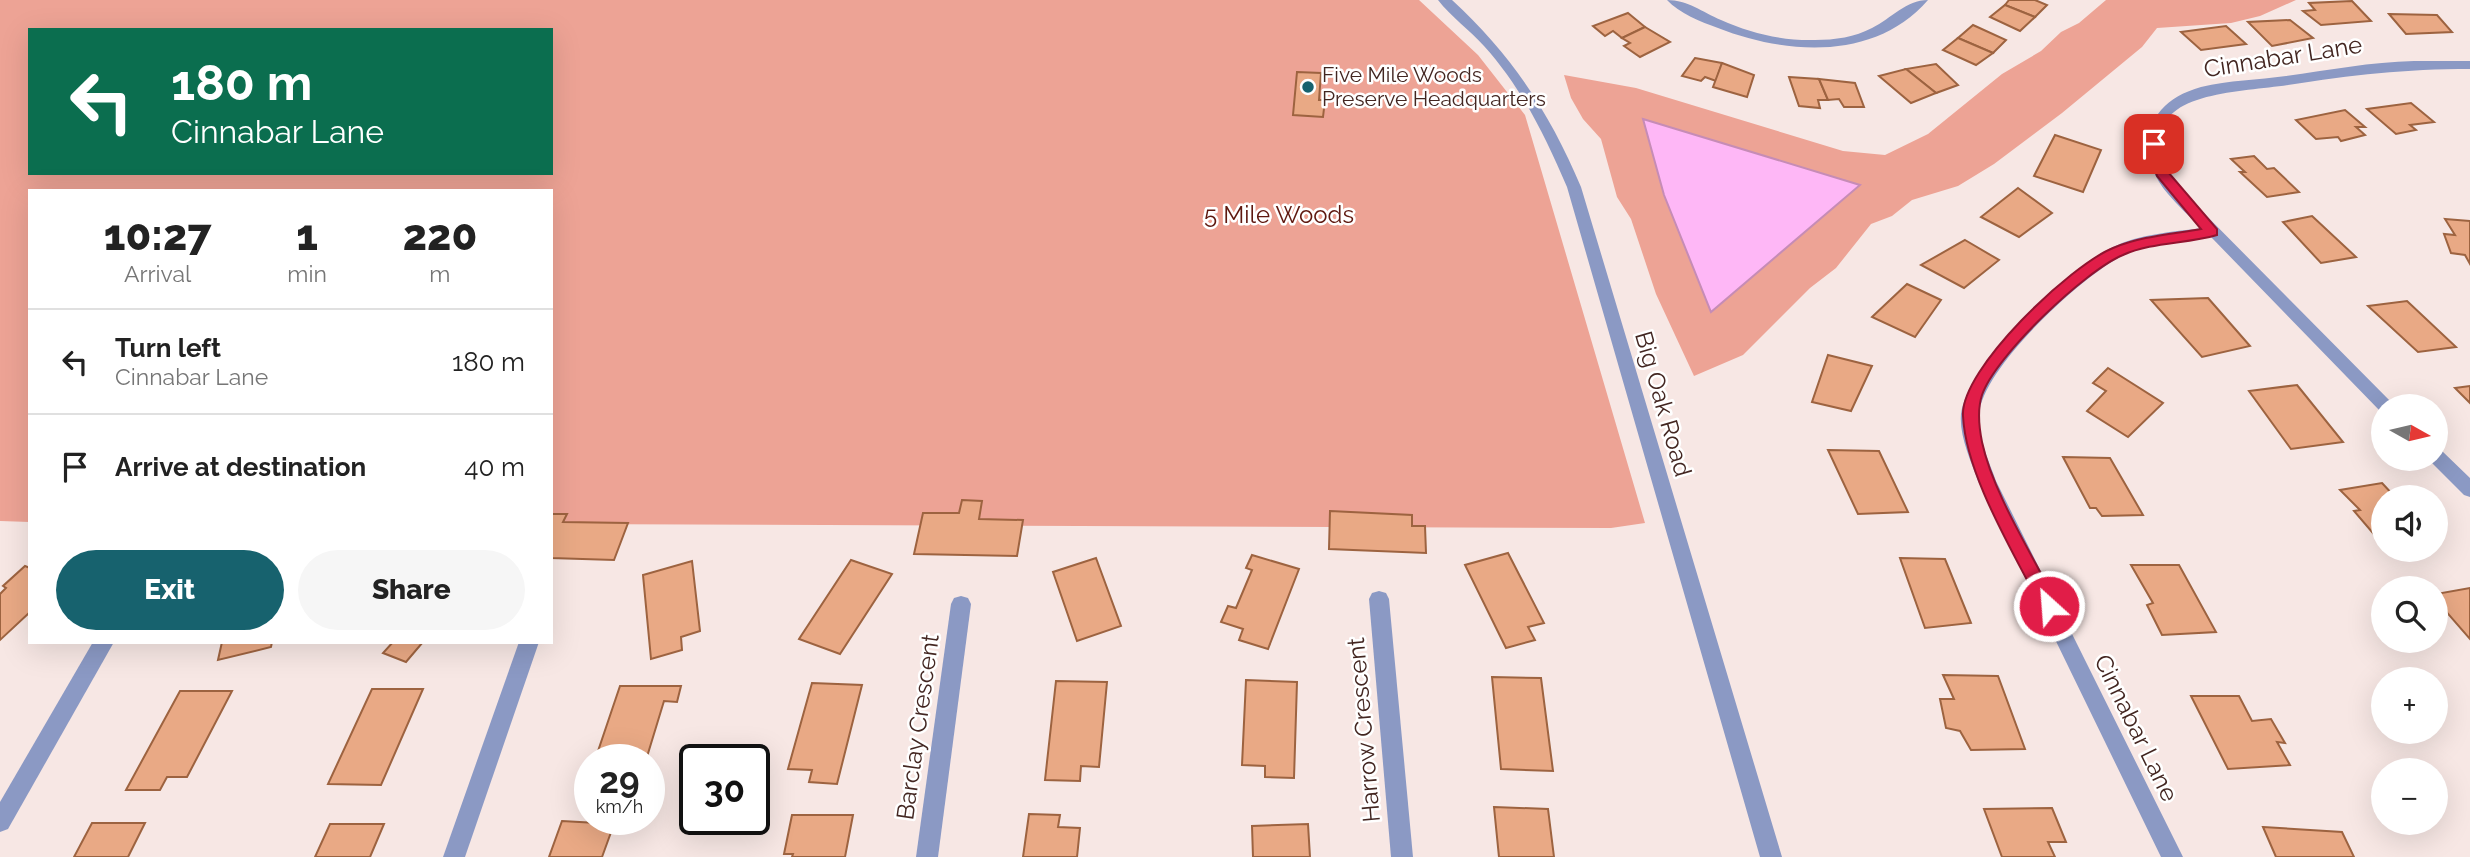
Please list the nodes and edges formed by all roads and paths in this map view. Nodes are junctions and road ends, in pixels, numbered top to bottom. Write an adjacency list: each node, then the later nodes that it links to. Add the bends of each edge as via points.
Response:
1 (1444, 0): 17 (street, Big Oak Road, via 1489,42 1527,88 1553,134 1574,187)
2 (1673, 0): 3 (street, via 1740,32 1793,42 1824,42 1864,36 1888,26)
3 (1922, 0)
4 (2470, 65): 5 (street, Cinnabar Lane, via 2360,68 2235,86 2178,103 2156,129 2155,156 2172,189)
5 (2212, 232): 6 (street, Cinnabar Lane); 18 (street, Cinnabar Lane, via 2120,250 2092,264 1985,373 1970,413 1987,481)
6 (2374, 394)
7 (2448, 468): 8 (street)
8 (2470, 490)
9 (1379, 599): 16 (street, Harrow Crescent)
10 (961, 604): 15 (street, Barclay Crescent)
11 (103, 644): 13 (street)
12 (528, 644): 14 (street)
13 (0, 822)
14 (454, 857)
15 (927, 857)
16 (1402, 857)
17 (1771, 857)
18 (2172, 857)

